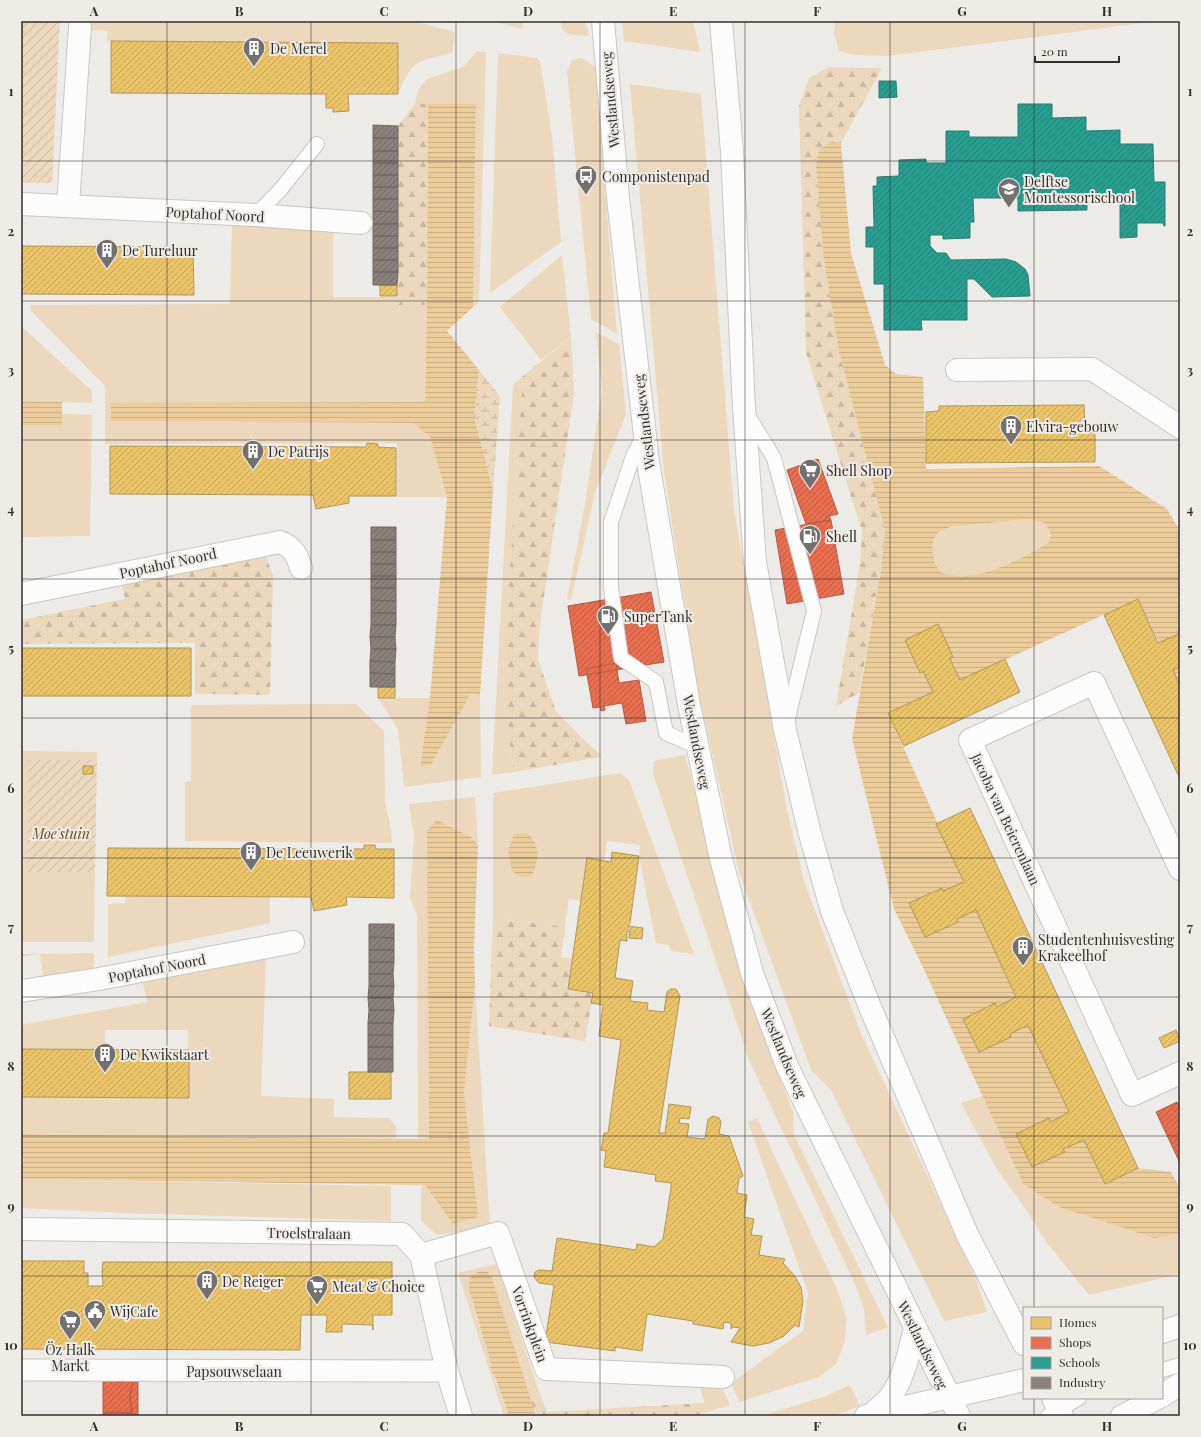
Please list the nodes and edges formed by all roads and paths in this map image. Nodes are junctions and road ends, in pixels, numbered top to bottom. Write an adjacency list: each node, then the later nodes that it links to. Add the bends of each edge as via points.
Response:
1 (603, 21): 12 (street, Westlandseweg, via 618,198)
2 (722, 21): 10 (street, via 732,152)
3 (80, 27): 6 (street)
4 (317, 144): 7 (lane, via 281,189)
5 (21, 204): 6 (street, Poptahof Noord)
6 (68, 206): 7 (street, Poptahof Noord)
7 (256, 215): 8 (street, Poptahof Noord)
8 (361, 223)
9 (957, 370): 11 (street, via 1092,369)
10 (744, 408): 15 (street, via 755,562); 15 (lane, via 774,458 814,611)
11 (1180, 426)
12 (645, 434): 16 (street, Westlandseweg); 16 (lane, via 633,456 611,522 611,588 621,658 656,682 666,733)
13 (302, 568): 14 (street, Poptahof Noord, via 297,555 289,545 280,542 267,543)
14 (21, 594)
15 (785, 730): 26 (street, via 832,911 967,1234)
16 (698, 747): 24 (street, Westlandseweg, via 721,859 752,973 787,1066)
17 (1180, 869): 20 (street, Jacoba van Beierenlaan, via 1094,683 970,740 1132,1095)
18 (293, 942): 19 (street, Poptahof Noord, via 99,979)
19 (21, 991)
20 (1180, 1072)
21 (21, 1229): 22 (street, Troelstralaan, via 402,1234)
22 (421, 1255): 30 (street, Troelstralaan); 31 (street, Vorrinkplein, via 498,1233 546,1369)
23 (1180, 1326): 25 (street)
24 (915, 1328): 37 (street, Westlandseweg); 39 (street, via 904,1371 891,1396)
25 (1163, 1332)
26 (1023, 1342)
27 (1180, 1366): 29 (lane)
28 (21, 1370): 30 (street, Papsouwselaan)
29 (1163, 1370)
30 (447, 1371): 40 (street, Troelstralaan)
31 (723, 1377)
32 (1023, 1380): 37 (street)
33 (1180, 1384): 34 (street)
34 (1163, 1395)
35 (1077, 1399): 38 (lane)
36 (1156, 1399): 41 (street)
37 (954, 1407): 39 (street)
38 (1055, 1410)
39 (868, 1415)
40 (461, 1416)
41 (1122, 1416)

